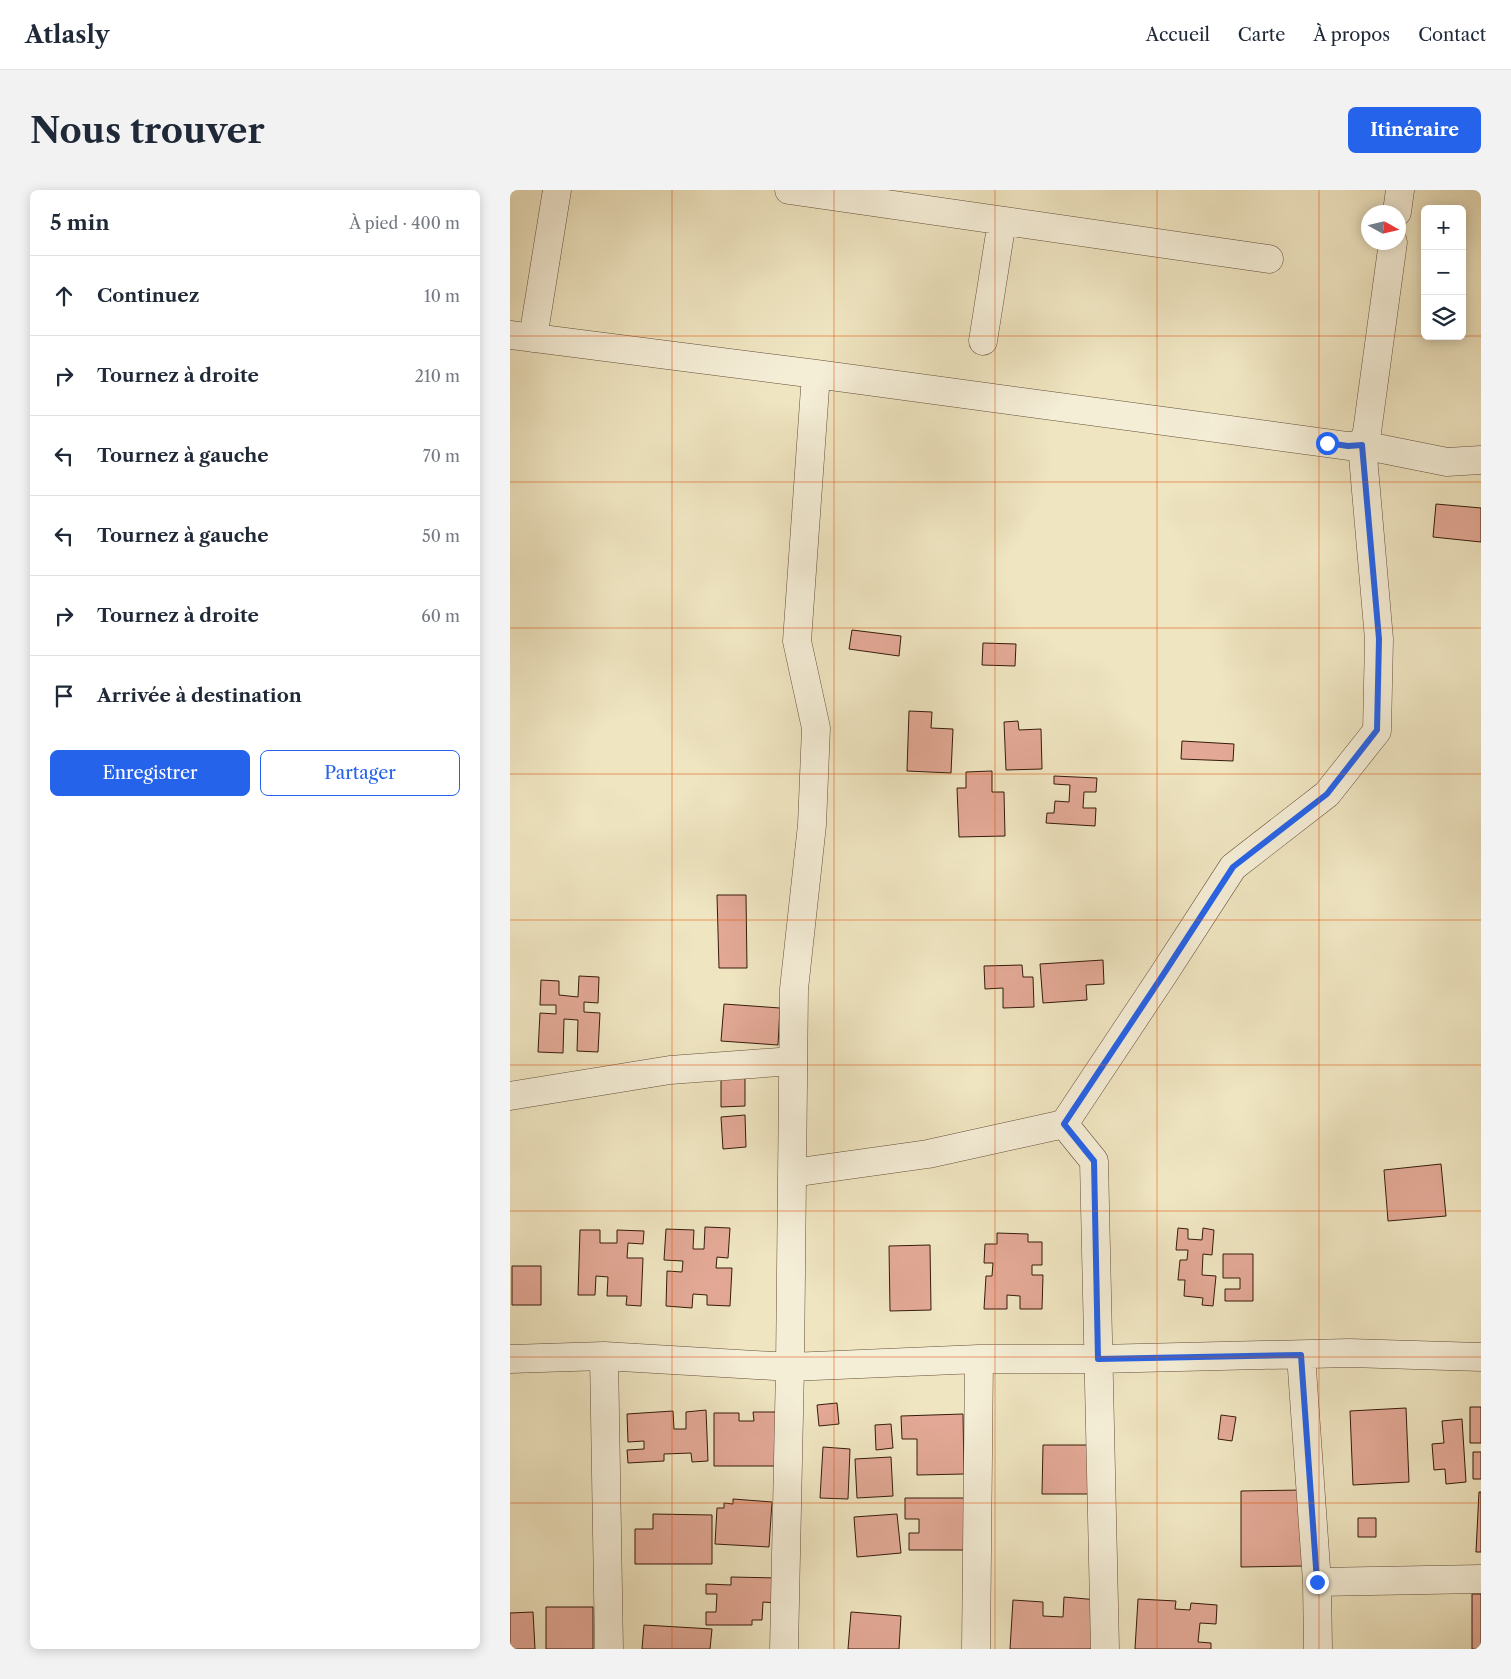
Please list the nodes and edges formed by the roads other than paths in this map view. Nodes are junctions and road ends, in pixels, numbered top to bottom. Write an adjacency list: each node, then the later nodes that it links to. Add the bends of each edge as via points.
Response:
1 (557, 190): 8 (street)
2 (789, 190): 5 (street)
3 (1400, 190): 4 (street)
4 (1398, 205)
5 (1002, 221): 7 (street); 9 (street)
6 (1392, 250): 11 (street, via 1367,432)
7 (1269, 259)
8 (521, 337): 10 (street)
9 (983, 341)
10 (816, 374): 11 (street, via 1348,446); 13 (street, via 797,641 816,728 812,825 794,989)
11 (1362, 445): 12 (street, via 1447,462); 15 (street, via 1379,639 1377,730 1327,794 1233,867)
12 (1481, 460)
13 (793, 1060): 14 (street, via 670,1070); 16 (street)
14 (510, 1096)
15 (1064, 1124): 16 (street, via 928,1154); 22 (street, via 1094,1161)
16 (792, 1173): 23 (street)
17 (1301, 1355): 19 (street, via 1350,1353); 22 (street); 25 (street)
18 (604, 1356): 20 (street); 23 (street); 26 (street)
19 (1481, 1357)
20 (510, 1359)
21 (979, 1359): 22 (street); 23 (street); 28 (street)
22 (1098, 1359): 29 (street)
23 (790, 1367): 27 (street)
24 (1481, 1579): 25 (street)
25 (1317, 1582): 30 (street)
26 (609, 1649)
27 (784, 1649)
28 (976, 1649)
29 (1106, 1649)
30 (1318, 1649)

